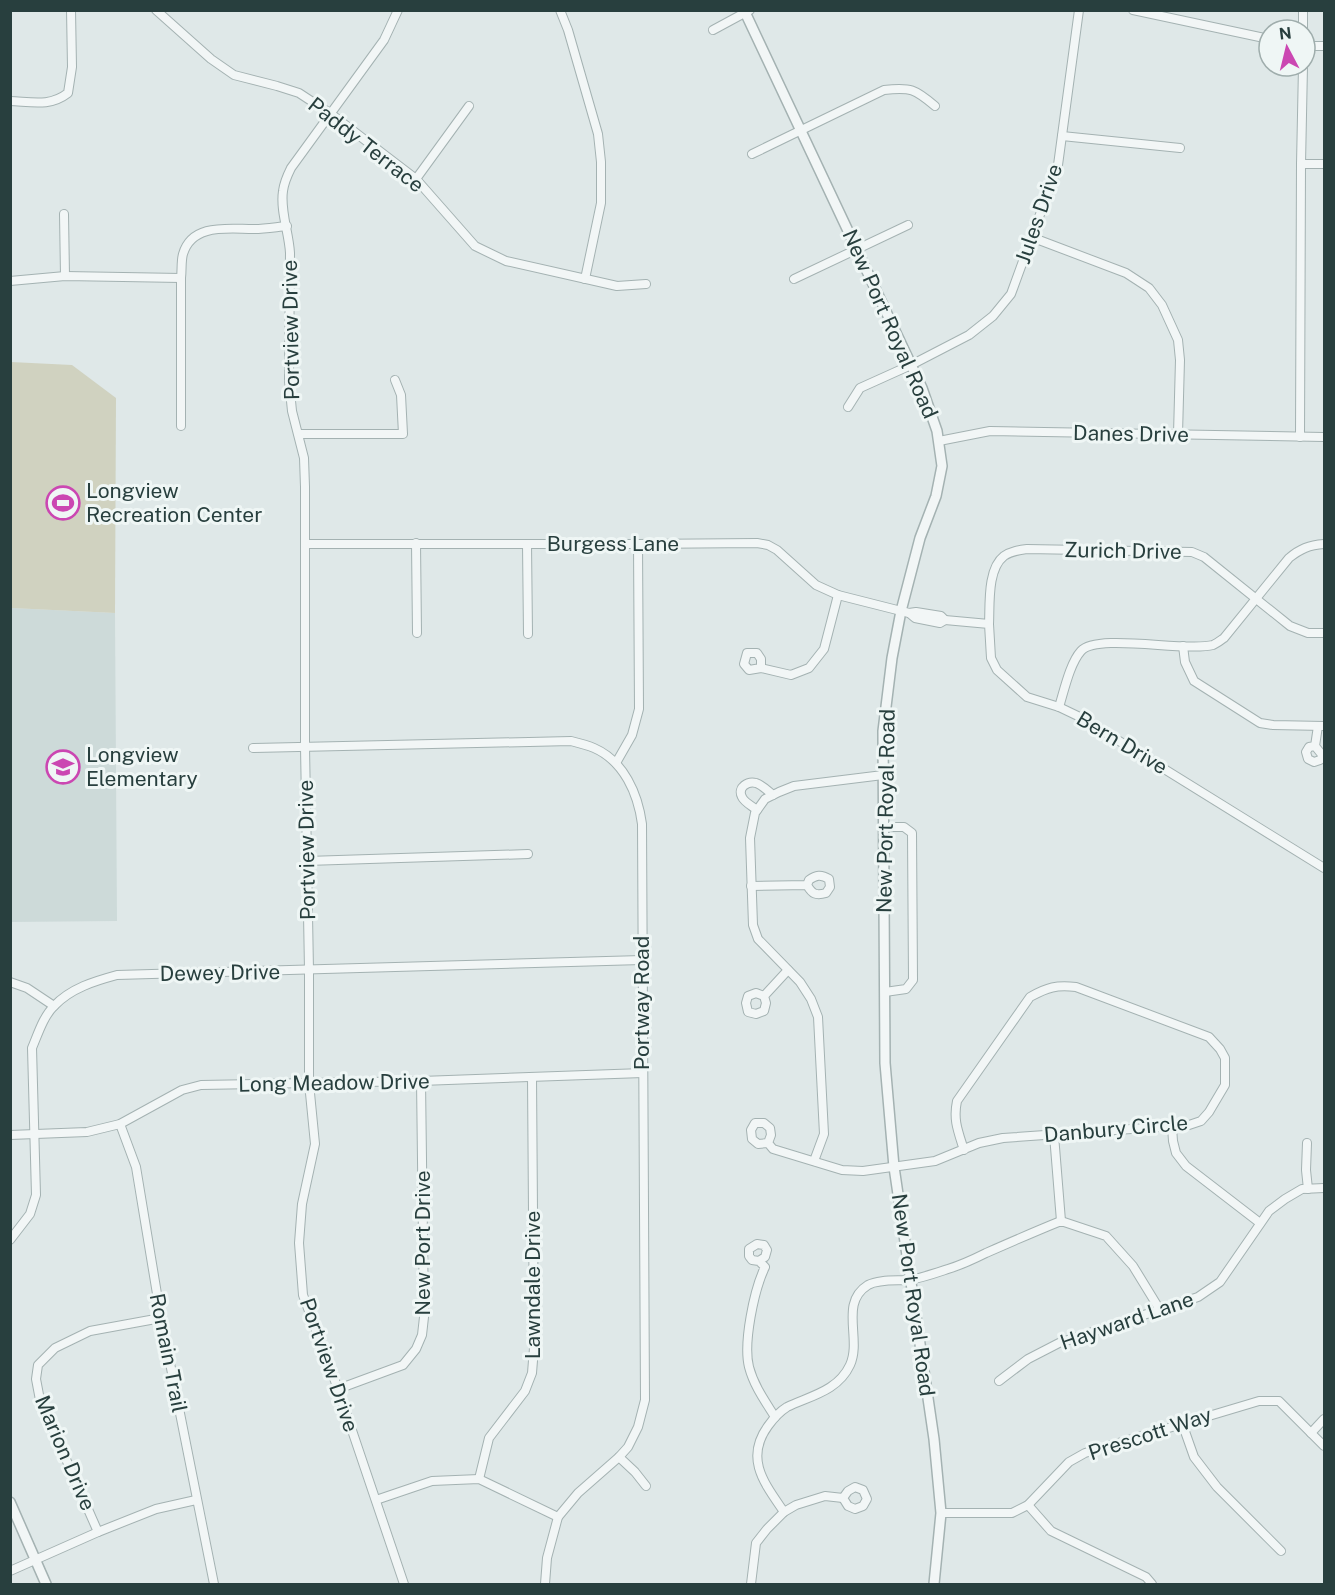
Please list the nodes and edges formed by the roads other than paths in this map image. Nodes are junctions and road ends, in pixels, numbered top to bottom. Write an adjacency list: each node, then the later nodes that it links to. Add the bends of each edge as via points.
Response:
1 (71, 10): 11 (street, via 72,67 68,93 50,103)
2 (156, 10): 14 (street, Paddy Terrace, via 234,75 298,93)
3 (398, 10): 14 (street, Portview Drive, via 384,40)
4 (560, 10): 29 (street, via 598,134 601,162 601,203)
5 (1079, 10): 16 (street, Jules Drive)
6 (1133, 10): 9 (street)
7 (746, 11): 8 (street); 15 (street, New Port Royal Road)
8 (712, 30)
9 (1257, 36)
10 (1303, 78): 19 (street)
11 (10, 101)
12 (469, 106): 21 (street)
13 (935, 106): 15 (street, via 917,92 902,88 884,90)
14 (331, 114): 21 (street, Paddy Terrace); 24 (street, Portview Drive, via 285,180 282,193)
15 (801, 129): 18 (street); 26 (street, New Port Royal Road)
16 (1062, 136): 17 (street); 25 (street, Jules Drive, via 1058,165)
17 (1180, 148)
18 (752, 154)
19 (1301, 164): 20 (street); 39 (street)
20 (1324, 164)
21 (416, 179): 29 (street, Paddy Terrace, via 475,246 506,261)
22 (64, 214): 27 (street)
23 (908, 225): 26 (street)
24 (287, 226): 28 (street, via 202,232 183,254); 37 (street, Portview Drive, via 289,381)
25 (1031, 237): 33 (street, Jules Drive, via 1011,294 993,316 969,335); 38 (street, via 1126,273 1149,288 1162,305 1178,340)
26 (857, 249): 30 (street); 33 (street, New Port Royal Road)
27 (65, 276): 28 (street); 31 (street)
28 (181, 278): 36 (street)
29 (585, 279): 32 (street, Paddy Terrace, via 617,286)
30 (794, 279)
31 (10, 281)
32 (646, 284)
33 (911, 365): 35 (street, Jules Drive, via 860,388); 41 (street, New Port Royal Road)
34 (395, 380): 37 (street, via 401,395 403,435)
35 (848, 407)
36 (181, 426)
37 (299, 434): 42 (street, Portview Drive, via 304,458)
38 (1178, 434): 39 (street, Danes Drive); 41 (street, Danes Drive, via 990,431)
39 (1300, 437): 40 (street, Danes Drive)
40 (1324, 438)
41 (939, 441): 49 (street, New Port Royal Road, via 942,466 936,496 920,538)
42 (306, 543): 43 (street, Burgess Lane); 59 (street, Portview Drive)
43 (416, 543): 44 (street, Burgess Lane); 51 (street)
44 (527, 544): 45 (street, Burgess Lane); 53 (street)
45 (638, 544): 47 (street, Burgess Lane, via 757,543 777,550 816,585); 61 (street, via 639,709 632,735)
46 (1324, 544): 48 (street, via 1300,549 1289,558)
47 (838, 595): 49 (street, Burgess Lane); 55 (street, via 824,648 809,668 791,675)
48 (1257, 599): 50 (street, Zurich Drive, via 1192,552 1027,549 1004,556 995,566); 52 (street, Zurich Drive, via 1290,626 1308,633); 54 (street, via 1224,638 1214,644)
49 (905, 612): 50 (street); 62 (street, New Port Royal Road, via 892,657 883,731)
50 (988, 624): 56 (street, Bern Drive, via 991,658 997,670 1027,697)
51 (417, 633)
52 (1324, 633)
53 (528, 634)
54 (1184, 646): 56 (street, via 1121,643 1082,649); 57 (street, via 1185,662 1194,681 1260,723)
55 (761, 668)
56 (1059, 707): 68 (street, Bern Drive)
57 (1321, 726): 58 (street)
58 (1316, 746)
59 (305, 747): 60 (street, Portway Road); 61 (street, Portway Road, via 572,741 596,748); 67 (street, Portview Drive)
60 (253, 748)
61 (616, 763): 71 (street, Portway Road, via 639,804 642,824)
62 (883, 775): 63 (street, via 794,786); 65 (street, New Port Royal Road)
63 (773, 795): 64 (street); 64 (street, via 758,783 749,782 742,787 742,798)
64 (757, 810): 70 (street, via 750,838)
65 (883, 827): 75 (street, New Port Royal Road); 75 (street, via 904,827 912,834 913,980 906,989)
66 (528, 854): 67 (street)
67 (307, 861): 72 (street, Portview Drive)
68 (1324, 868)
69 (807, 885): 70 (street)
70 (752, 886): 73 (street, via 753,925 758,939)
71 (642, 960): 72 (street, Dewey Drive); 78 (street, Portway Road)
72 (309, 970): 77 (street, Dewey Drive, via 117,975 90,983); 81 (street, Portview Drive)
73 (788, 970): 76 (street); 90 (street, via 812,999 818,1017 824,1134)
74 (10, 982): 77 (street)
75 (885, 992): 91 (street, New Port Royal Road, via 885,1063)
76 (764, 996)
77 (54, 1006): 84 (street, Dewey Drive, via 32,1048)
78 (643, 1073): 79 (street, Long Meadow Drive); 108 (street, Portway Road, via 645,1400 638,1427)
79 (532, 1077): 80 (street, Long Meadow Drive); 109 (street, Lawndale Drive, via 532,1373 525,1391 489,1438)
80 (422, 1082): 81 (street, Long Meadow Drive); 102 (street, New Port Drive, via 422,1335 403,1365)
81 (309, 1083): 82 (street, Long Meadow Drive, via 201,1085 182,1090); 102 (street, Portview Drive, via 315,1144 302,1204 299,1244 303,1295)
82 (120, 1124): 84 (street, Long Meadow Drive, via 87,1132); 100 (street, Romain Trail, via 136,1167)
83 (1172, 1127): 86 (street, Danbury Circle); 89 (street, Danbury Circle, via 1201,1121 1209,1112 1225,1085 1225,1058 1220,1049 1209,1037 1076,987 1057,985 1030,997 957,1101 955,1122); 95 (street, via 1176,1153 1186,1166)
84 (35, 1134): 85 (street, Long Meadow Drive); 96 (street, Dewey Drive, via 36,1195 30,1214)
85 (10, 1135)
86 (1054, 1135): 89 (street, Danbury Circle, via 1004,1138); 94 (street)
87 (768, 1143): 90 (street, Danbury Circle, via 773,1149)
88 (1306, 1143): 93 (street)
89 (964, 1150): 91 (street, Danbury Circle, via 935,1161)
90 (814, 1161): 91 (street, Danbury Circle, via 842,1170)
91 (894, 1167): 98 (street, New Port Royal Road)
92 (1324, 1188): 93 (street, Hayward Lane)
93 (1308, 1189): 95 (street, Hayward Lane, via 1285,1199)
94 (1061, 1221): 98 (street, via 950,1269); 99 (street, via 1106,1236 1133,1266)
95 (1260, 1223): 99 (street, Hayward Lane, via 1220,1282 1198,1297)
96 (10, 1240)
97 (759, 1261): 103 (street, via 765,1267 753,1306 749,1365 757,1389)
98 (911, 1279): 103 (street, via 872,1283 860,1291 853,1305 850,1366 826,1391 785,1408); 117 (street, New Port Royal Road)
99 (1160, 1310): 101 (street, Hayward Lane, via 1059,1343 1028,1359)
100 (161, 1318): 112 (street, Romain Trail); 119 (street, Marion Drive, via 90,1331 55,1348 38,1365 40,1400)
101 (999, 1381)
102 (338, 1389): 113 (street, Portview Drive)
103 (775, 1417): 116 (street, via 761,1436 756,1452 766,1486)
104 (1324, 1419): 106 (street)
105 (1182, 1423): 106 (street, Prescott Way, via 1259,1401 1279,1401); 115 (street, Prescott Way, via 1085,1453 1069,1462); 120 (street, via 1194,1457 1217,1488)
106 (1311, 1433): 107 (street, Prescott Way)
107 (1324, 1446)
108 (619, 1457): 110 (street); 118 (street, Portway Road, via 578,1493)
109 (479, 1479): 113 (street, via 432,1481); 118 (street)
110 (646, 1486)
111 (843, 1498): 116 (street, via 825,1497)
112 (196, 1500): 119 (street, via 156,1509); 124 (street, Romain Trail)
113 (376, 1500): 125 (street, Portview Drive)
114 (10, 1502): 121 (street)
115 (1028, 1505): 117 (street, via 1012,1513); 129 (street, via 1051,1531 1146,1577)
116 (783, 1512): 127 (street, via 756,1543)
117 (941, 1513): 128 (street, New Port Royal Road)
118 (558, 1517): 126 (street, Portway Road)
119 (98, 1532): 121 (street)
120 (1281, 1551)
121 (36, 1561): 122 (street); 123 (street)
122 (10, 1570)
123 (46, 1584)
124 (214, 1584)
125 (404, 1584)
126 (545, 1584)
127 (751, 1584)
128 (934, 1584)
129 (1152, 1584)

